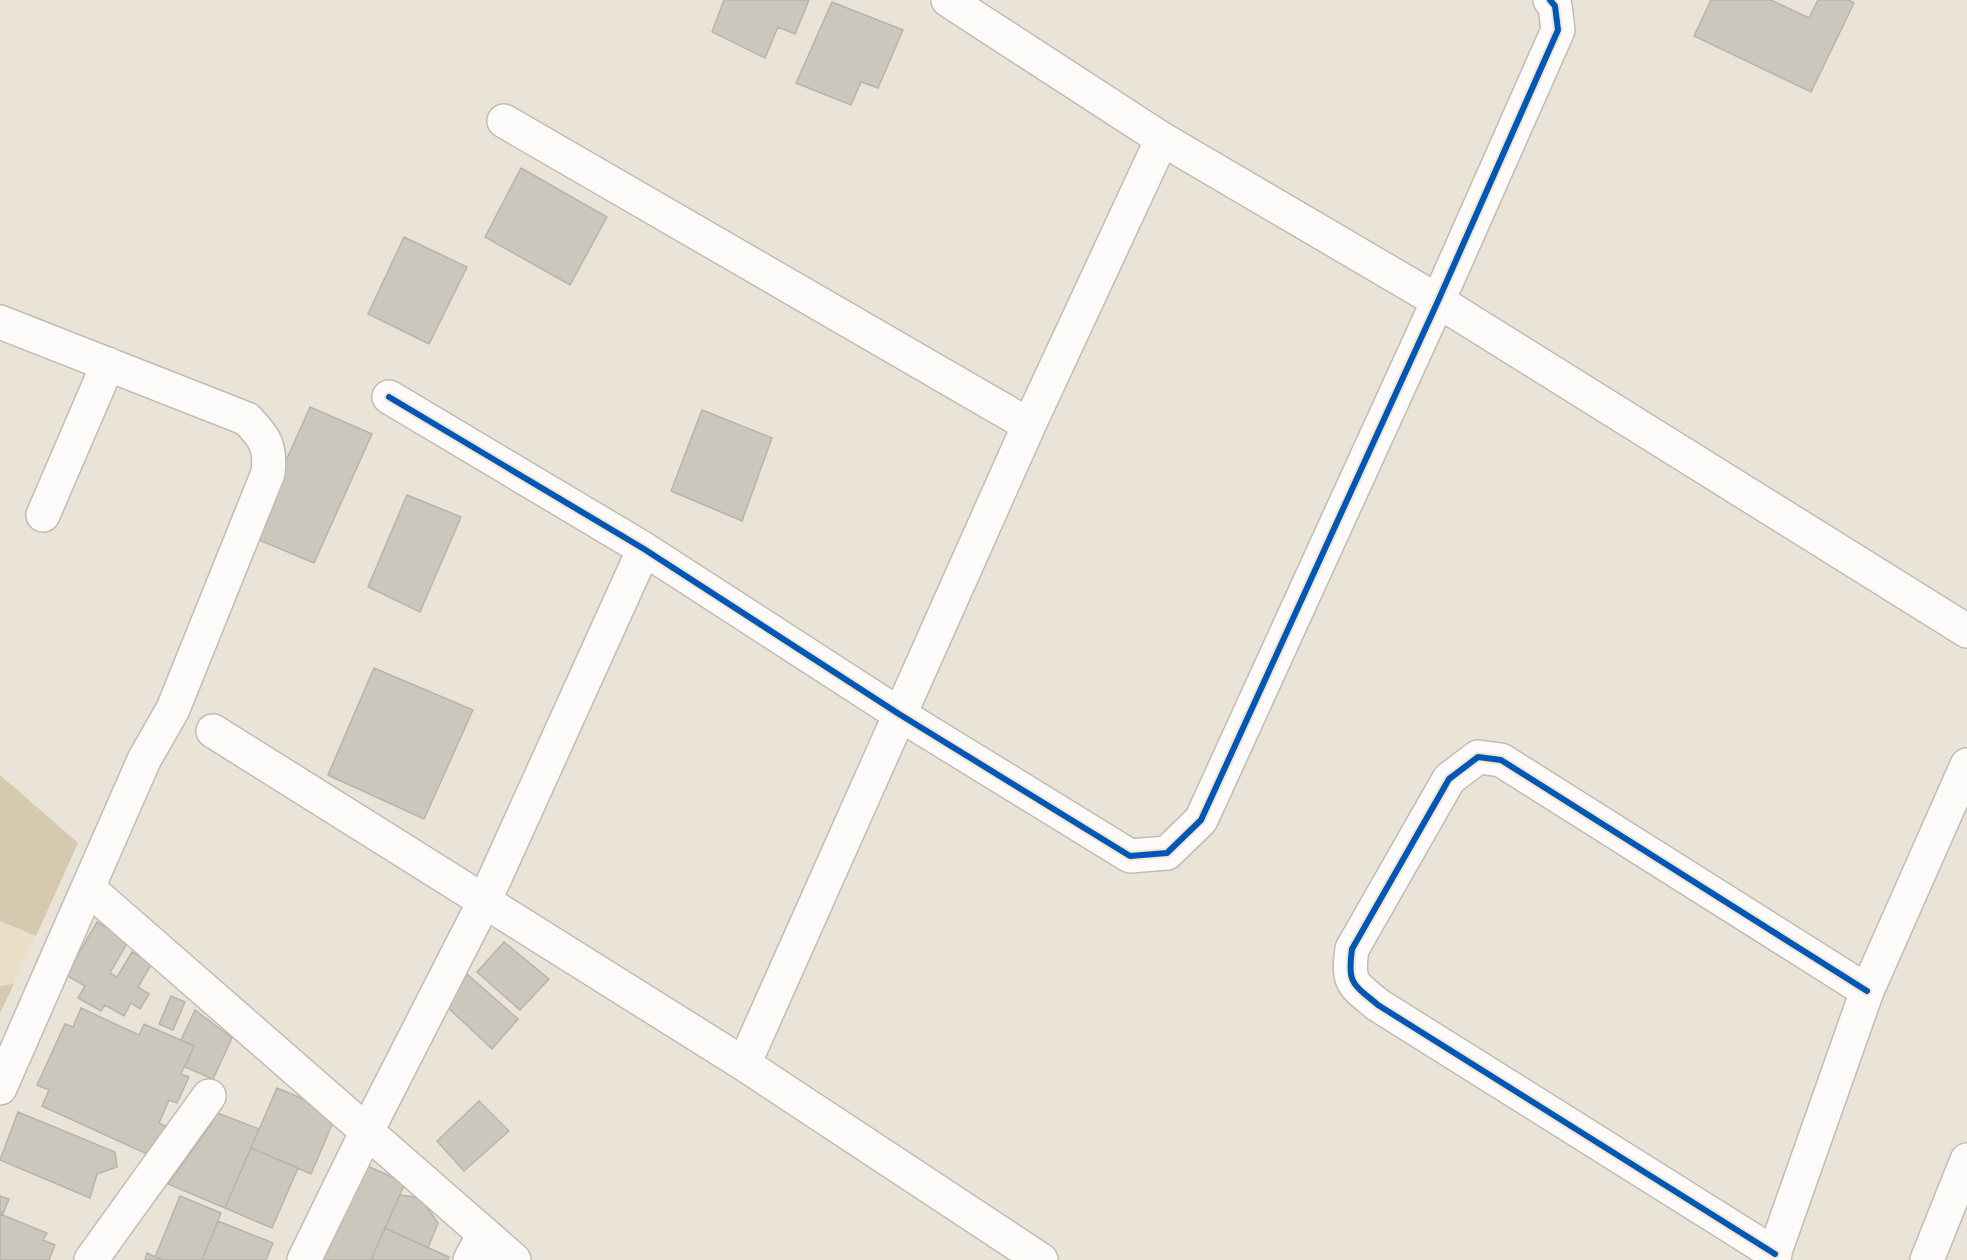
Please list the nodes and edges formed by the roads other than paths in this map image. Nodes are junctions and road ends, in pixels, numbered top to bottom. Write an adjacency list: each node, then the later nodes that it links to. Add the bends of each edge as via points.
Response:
1 (948, 0): 4 (street)
2 (1550, 0): 5 (street, via 1555,6 1558,30)
3 (504, 121): 9 (street)
4 (1162, 139): 5 (street); 9 (street)
5 (1438, 301): 12 (street); 13 (street, via 1201,820 1167,854 1130,856)
6 (0, 322): 7 (street)
7 (108, 364): 10 (street); 16 (street, via 248,419 263,436 270,455 268,473 173,709 144,760)
8 (389, 397): 11 (street)
9 (1029, 425): 13 (street)
10 (43, 515)
11 (644, 549): 13 (street); 17 (street)
12 (1967, 631)
13 (899, 714): 19 (street)
14 (213, 731): 17 (street)
15 (1967, 765): 18 (street)
16 (88, 888): 20 (street); 22 (street)
17 (484, 902): 19 (street); 22 (street)
18 (1867, 992): 25 (street); 25 (street, via 1502,760 1478,757 1449,779 1352,949 1349,970 1353,984 1378,1005)
19 (744, 1064): 29 (street)
20 (0, 1088)
21 (209, 1096): 26 (street)
22 (367, 1131): 24 (street); 27 (street)
23 (1967, 1160): 30 (street)
24 (477, 1247): 28 (street)
25 (1774, 1257)
26 (90, 1260)
27 (304, 1260)
28 (514, 1260)
29 (1041, 1260)
30 (1927, 1260)

